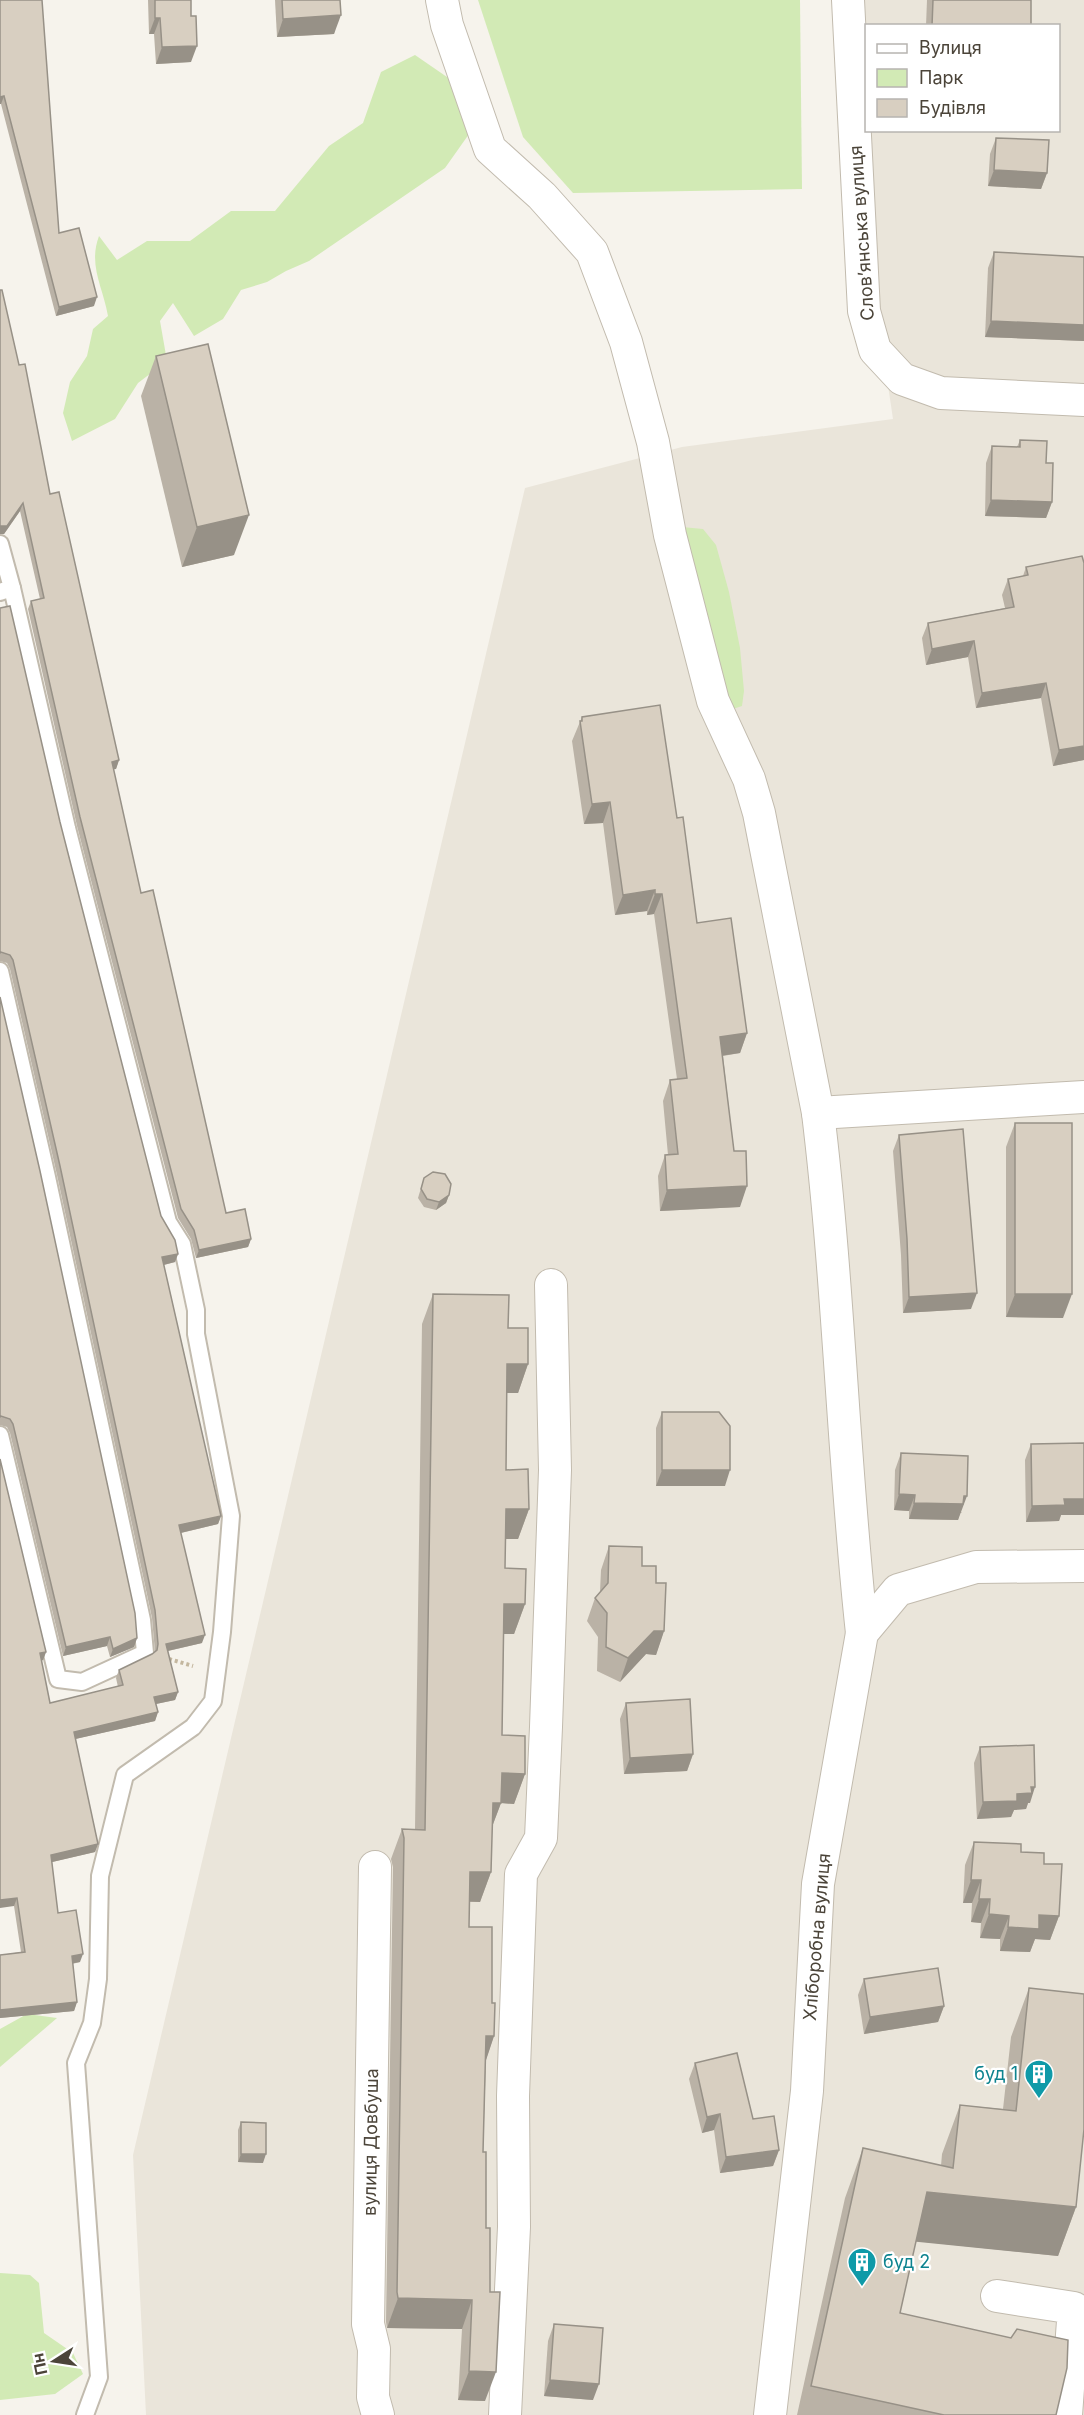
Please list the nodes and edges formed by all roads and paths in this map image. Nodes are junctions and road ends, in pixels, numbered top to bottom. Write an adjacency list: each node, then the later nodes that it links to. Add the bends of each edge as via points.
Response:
1 (848, 0): 3 (street, Словʼянська вулиця, via 864,311 875,350 902,379 941,393)
2 (444, 13): 8 (street, via 490,149 542,196 592,252 626,342 713,701 750,779 759,813)
3 (1084, 400)
4 (0, 544): 5 (lane)
5 (6, 590): 14 (lane, via 168,1222 182,1244 196,1310 196,1334 231,1516)
6 (0, 971): 13 (lane, via 140,1608)
7 (1084, 1096): 8 (street)
8 (818, 1113): 12 (street)
9 (551, 1285): 19 (street, via 555,1470 546,1728 541,1838 521,1874)
10 (0, 1436): 13 (lane, via 58,1678 82,1682)
11 (1084, 1566): 12 (street, Хліборобна вулиця, via 976,1568 898,1590)
12 (862, 1633): 20 (street, Хліборобна вулиця, via 818,1884 807,2091)
13 (145, 1653): 14 (path)
14 (217, 1672): 17 (lane, via 213,1701 193,1727 125,1775 100,1876 92,2022 76,2063 99,2376)
15 (375, 1867): 18 (street, вулиця Довбуша, via 368,2325 374,2349 373,2397)
16 (997, 2296): 21 (street, via 1074,2308)
17 (85, 2415)
18 (378, 2415)
19 (506, 2415)
20 (770, 2415)
21 (1066, 2415)

